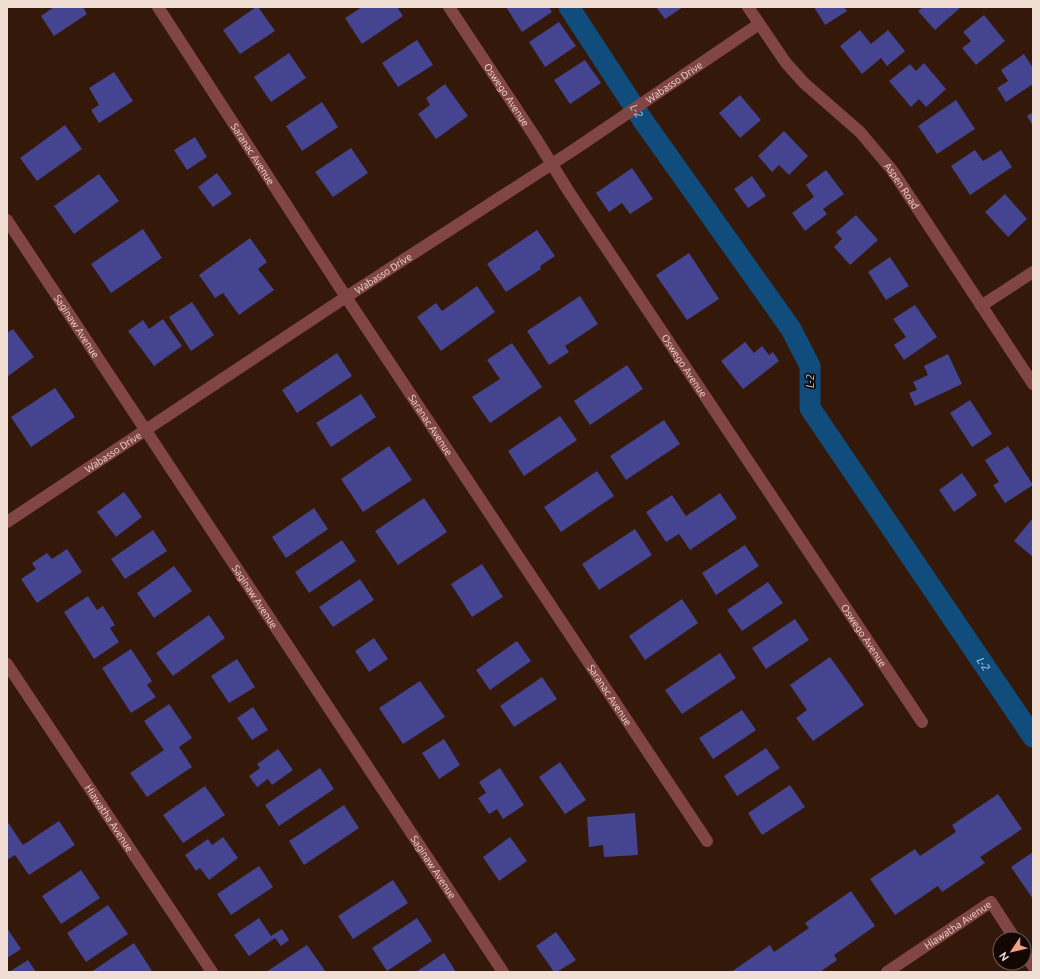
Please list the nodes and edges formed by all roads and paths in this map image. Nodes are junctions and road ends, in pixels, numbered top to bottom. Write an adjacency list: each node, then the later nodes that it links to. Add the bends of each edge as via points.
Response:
1 (158, 7): 8 (street, Saranac Avenue)
2 (449, 7): 5 (street, Oswego Avenue)
3 (748, 7): 4 (street, Aspen Road)
4 (759, 24): 5 (street, Wabasso Drive); 9 (street, Aspen Road, via 786,63 804,83 860,132 882,157)
5 (552, 164): 8 (street, Wabasso Drive); 14 (street, Oswego Avenue)
6 (7, 220): 11 (street, Saginaw Avenue)
7 (1033, 272): 9 (street)
8 (346, 297): 11 (street, Wabasso Drive); 15 (street, Saranac Avenue)
9 (981, 306): 10 (street, Aspen Road)
10 (1033, 384)
11 (145, 430): 12 (street, Wabasso Drive); 18 (street, Saginaw Avenue)
12 (7, 522)
13 (7, 664): 17 (street, Hiawatha Avenue)
14 (922, 722)
15 (707, 842)
16 (1010, 931): 19 (street, Hiawatha Avenue, via 991,902)
17 (212, 972)
18 (503, 972)
19 (887, 972)

